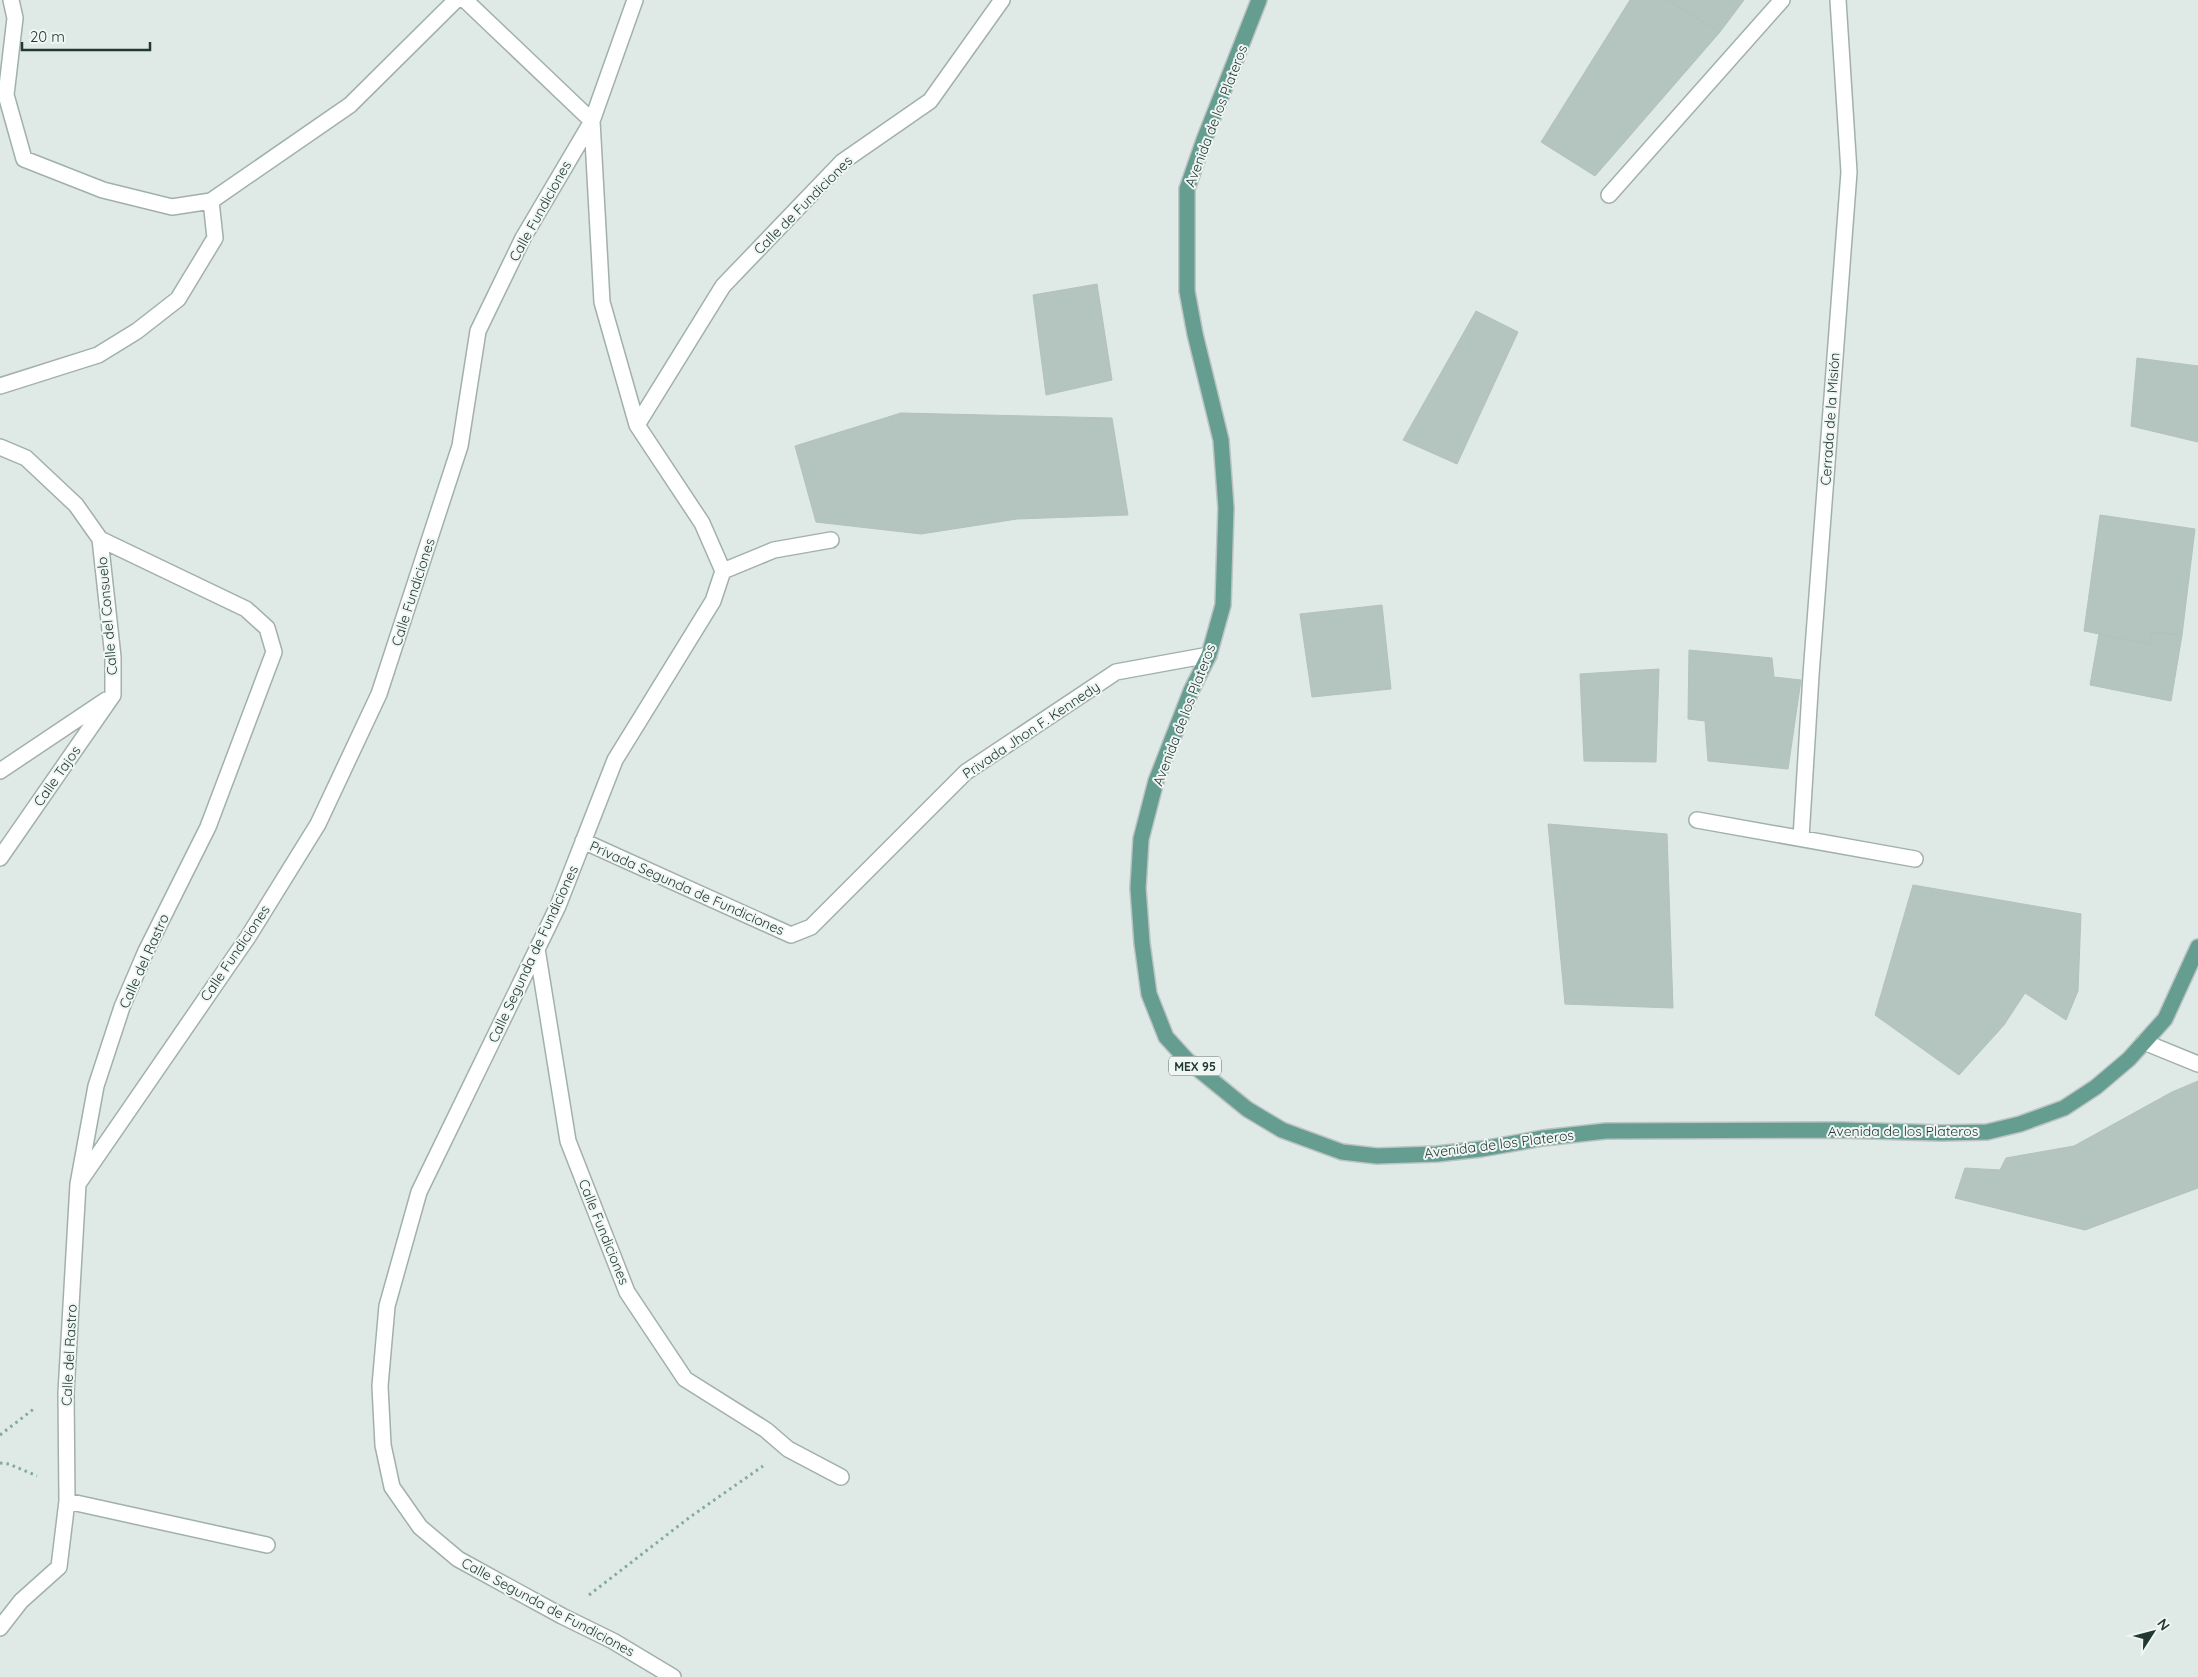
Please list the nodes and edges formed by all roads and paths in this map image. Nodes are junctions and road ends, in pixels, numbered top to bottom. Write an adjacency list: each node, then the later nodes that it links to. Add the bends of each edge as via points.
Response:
1 (11, 0): 11 (street, via 15,18 6,95 24,159 103,190 172,207)
2 (456, 0): 11 (street, via 350,105)
3 (465, 0): 9 (street)
4 (635, 0): 9 (street)
5 (1259, 0): 18 (main road, Avenida de los Plateros / MEX 95, via 1187,189 1187,291 1221,440 1226,508 1223,605)
6 (1782, 0): 10 (street)
7 (1838, 0): 22 (street, Cerrada de la Misión, via 1849,172)
8 (998, 5): 13 (street, Calle de Fundiciones, via 930,101 842,162 723,286)
9 (592, 121): 13 (street, via 602,302); 31 (street, Calle Fundiciones, via 523,238 478,331 460,446 418,578 379,694 318,824 248,937)
10 (1609, 195)
11 (211, 201): 12 (street, via 215,238 178,300 98,355)
12 (0, 386)
13 (636, 425): 17 (street, via 702,523)
14 (0, 447): 15 (street, Calle del Consuelo, via 26,458 76,505)
15 (100, 539): 19 (street, Calle del Consuelo, via 113,657); 31 (street, Calle del Rastro, via 246,608 267,628 274,652 208,827 122,1007 96,1086)
16 (831, 540): 17 (street, via 774,550)
17 (724, 571): 23 (street, Calle Segunda de Fundiciones, via 713,601 615,760)
18 (1209, 655): 26 (street, Privada Jhon F. Kennedy, via 1116,672 966,772 811,927); 29 (main road, Avenida de los Plateros / MEX 95, via 1174,732 1141,839 1138,888 1149,994 1166,1037 1187,1060 1247,1109 1282,1130 1342,1152 1377,1156 1438,1154 1606,1131 1987,1132 2064,1108 2096,1087)
19 (113, 695): 20 (street, Calle del Consuelo); 24 (street, Calle Tajos)
20 (0, 771)
21 (1698, 820): 22 (street)
22 (1801, 838): 25 (street)
23 (583, 841): 26 (street, Privada Segunda de Fundiciones); 28 (street, Calle Segunda de Fundiciones, via 558,906)
24 (0, 858)
25 (1915, 859)
26 (791, 935)
27 (2198, 947): 29 (main road, Avenida de los Plateros / MEX 95, via 2165,1019)
28 (537, 948): 34 (street, Calle Fundiciones, via 568,1141 627,1292 685,1379 766,1430); 40 (street, Calle Segunda de Fundiciones, via 419,1192 386,1306 380,1386 382,1435 392,1488 420,1527 458,1559)
29 (2144, 1042): 30 (street)
30 (2198, 1064)
31 (78, 1184): 32 (street, Calle del Rastro)
32 (66, 1394): 33 (path, via 54,1395); 38 (street, Calle del Rastro)
33 (0, 1435)
34 (788, 1449): 37 (street, Calle Fundiciones); 40 (path, via 690,1517)
35 (0, 1462): 36 (path)
36 (17, 1468)
37 (841, 1477)
38 (67, 1501): 39 (street); 41 (street, Calle del Rastro, via 59,1567 21,1601)
39 (267, 1545)
40 (562, 1616): 42 (street, Calle Segunda de Fundiciones, via 613,1641)
41 (0, 1628)
42 (673, 1677)

